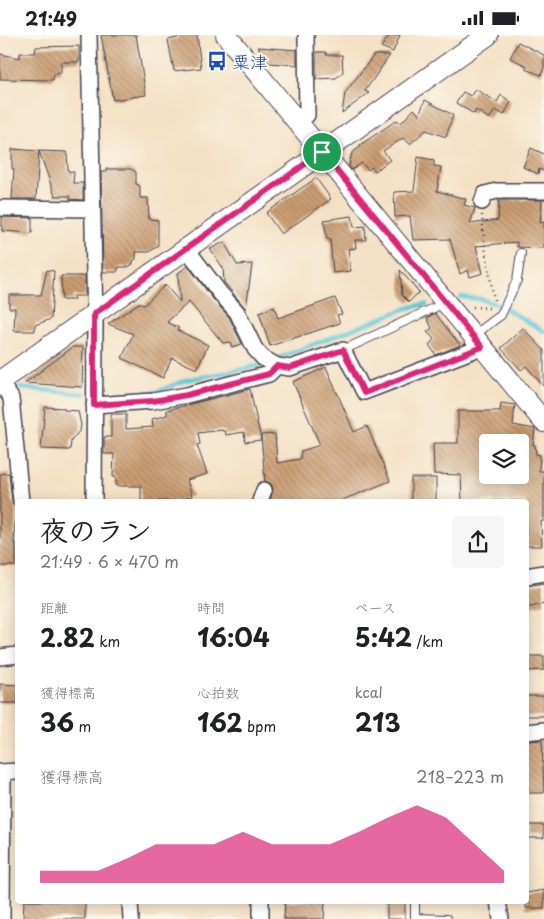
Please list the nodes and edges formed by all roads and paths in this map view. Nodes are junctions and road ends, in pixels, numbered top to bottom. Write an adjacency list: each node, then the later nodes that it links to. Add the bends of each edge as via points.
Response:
1 (89, 35): 10 (street)
2 (226, 35): 5 (main road)
3 (306, 35): 5 (street, via 307,115)
4 (488, 35): 6 (main road)
5 (298, 121): 6 (main road)
6 (322, 152): 11 (main road); 18 (main road)
7 (544, 191): 8 (street, via 497,191 485,194)
8 (482, 202): 13 (path, via 484,241)
9 (0, 208): 10 (street)
10 (92, 209): 17 (street)
11 (186, 248): 17 (main road); 20 (street, via 237,312 255,349)
12 (521, 253): 18 (lane, via 517,280 510,298 501,315)
13 (495, 297)
14 (436, 307): 19 (lane)
15 (464, 307): 16 (path)
16 (493, 308)
17 (94, 314): 21 (main road); 22 (street)
18 (478, 342): 19 (street, via 364,393); 23 (main road)
19 (343, 350): 20 (street, via 290,368)
20 (277, 366): 22 (street, via 269,374 187,395)
21 (0, 381): 24 (street, via 11,398)
22 (94, 405): 25 (street)
23 (544, 422)
24 (21, 499)
25 (94, 499)
26 (544, 573): 27 (street)
27 (529, 576)
28 (15, 655): 29 (street)
29 (0, 657)
30 (544, 730): 31 (street)
31 (529, 731)
32 (7, 771): 33 (street)
33 (1, 861): 38 (street)
34 (130, 904): 39 (street)
35 (261, 904): 40 (street)
36 (415, 904): 41 (lane, via 415,918)
37 (498, 904): 42 (street)
38 (2, 919)
39 (131, 919)
40 (261, 919)
41 (447, 919)
42 (501, 919)

